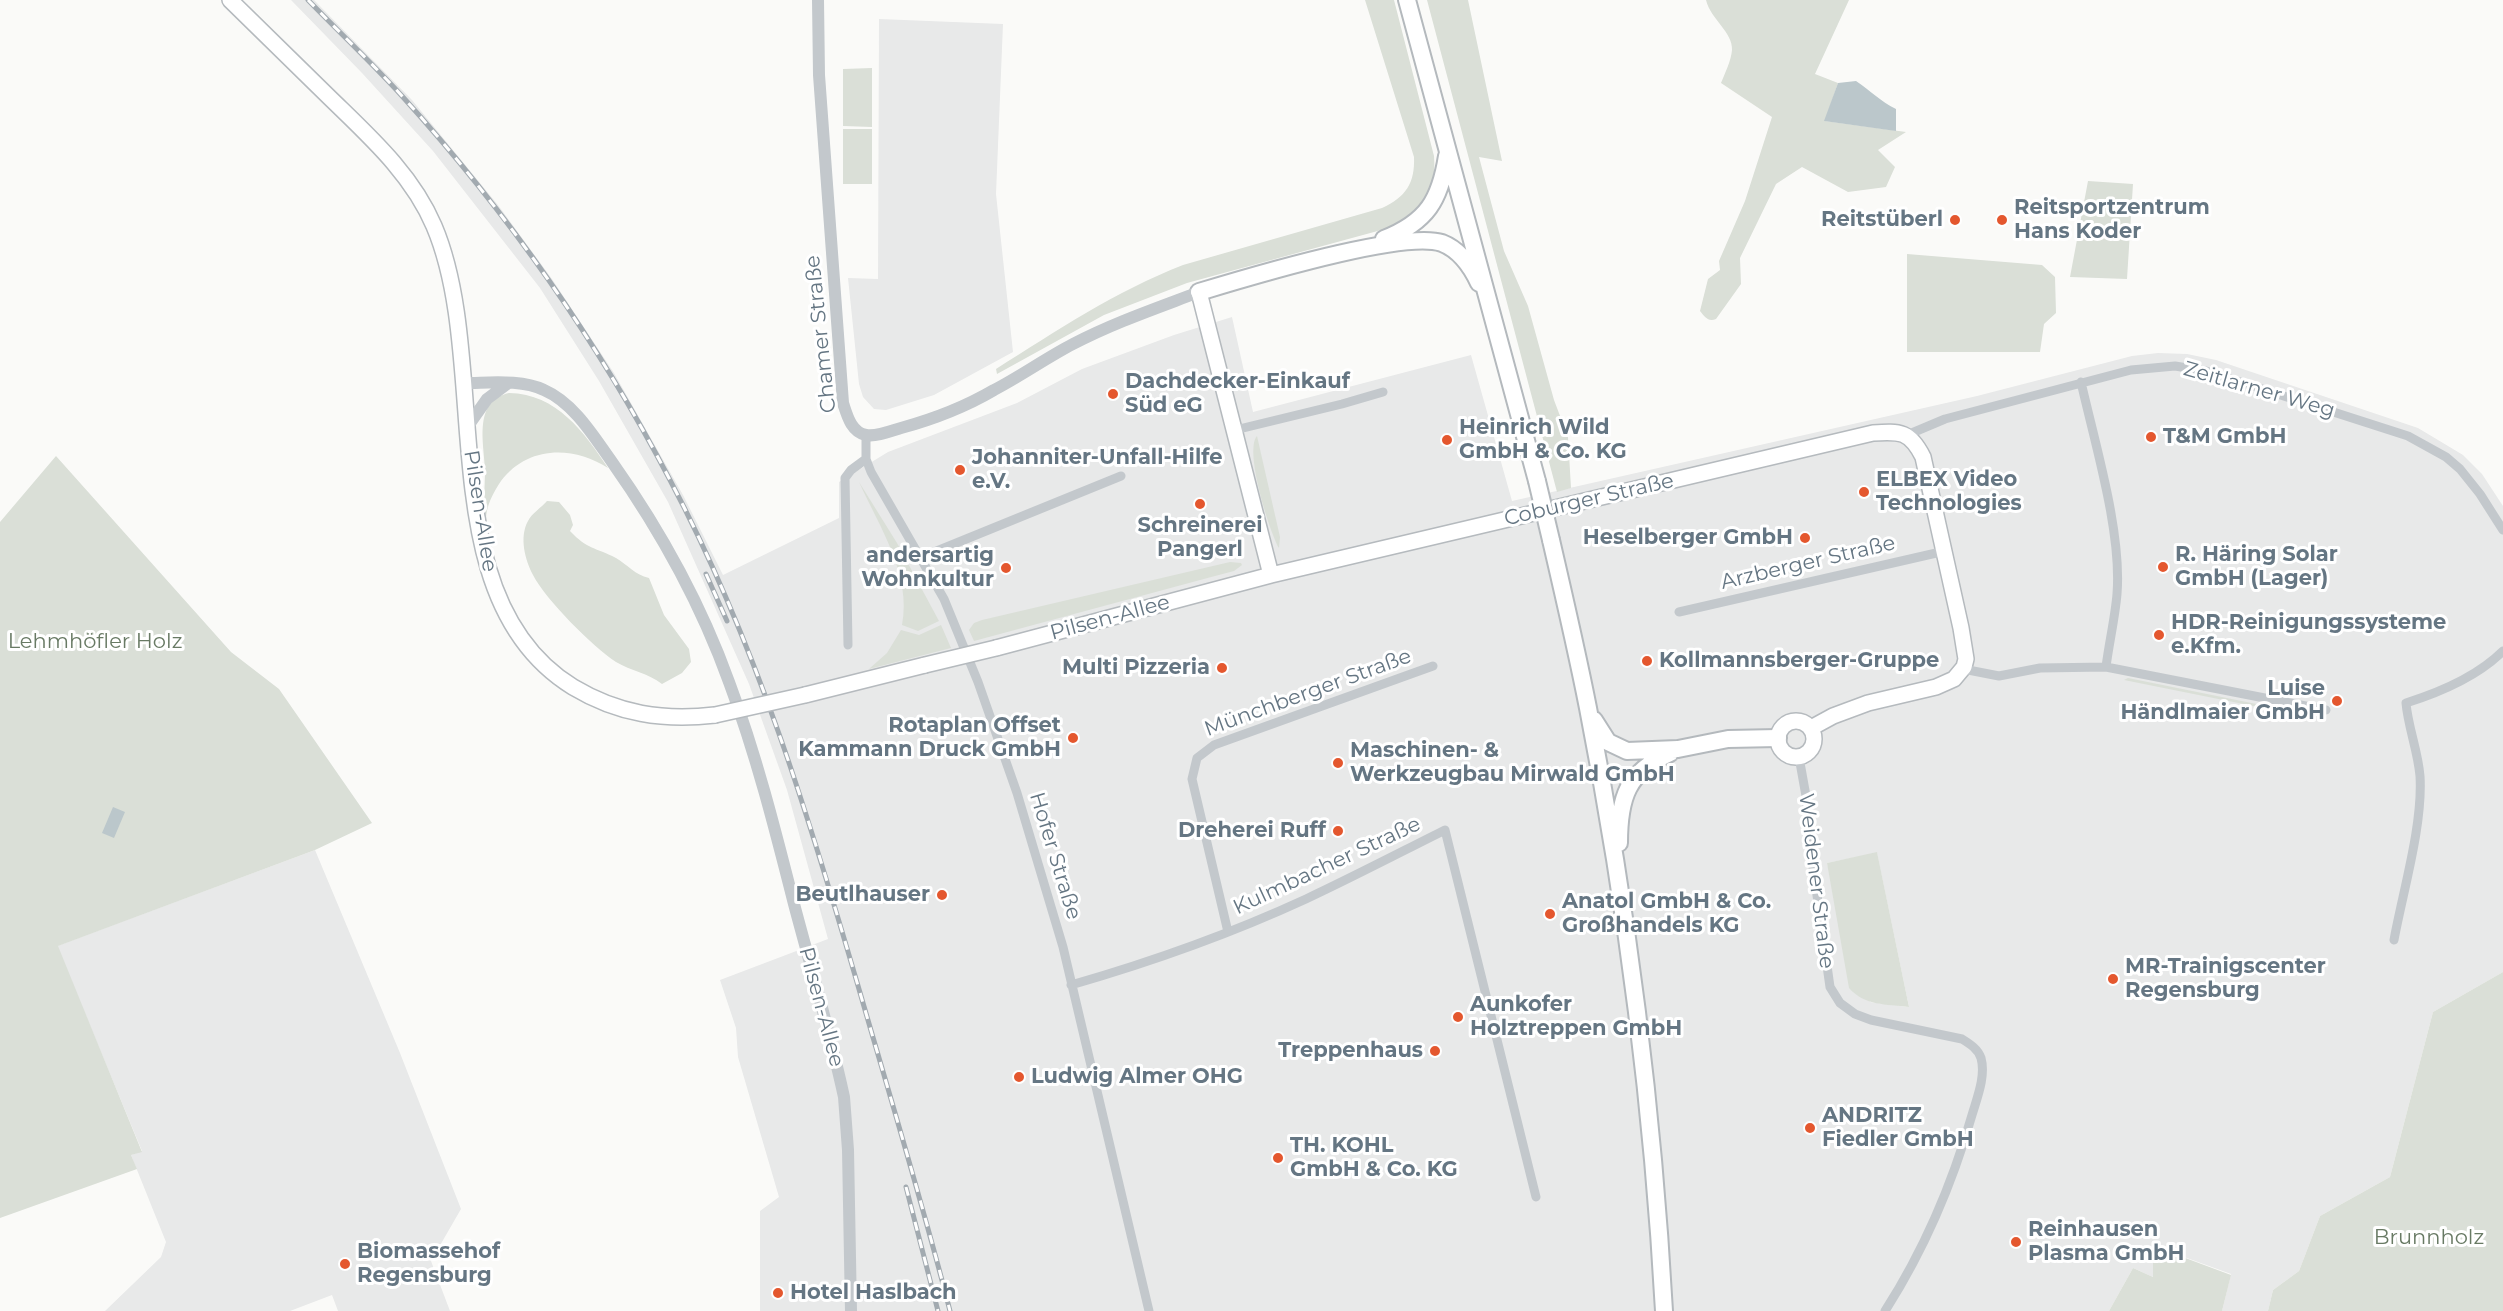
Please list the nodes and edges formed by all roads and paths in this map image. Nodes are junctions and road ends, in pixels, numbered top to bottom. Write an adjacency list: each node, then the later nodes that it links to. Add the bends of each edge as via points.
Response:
1 (230, 0): 9 (main road, Pilsen-Allee, via 364,132 418,195 443,248 456,306)
2 (818, 0): 14 (street, Chamer Straße, via 819,75 843,403 851,425)
3 (1407, 0): 4 (highway)
4 (1448, 149): 5 (highway, via 1438,192 1421,218 1402,232); 7 (highway)
5 (1355, 251): 6 (highway); 7 (highway, via 1416,240 1452,247 1474,273)
6 (1200, 292): 13 (main road); 14 (street, via 1074,343 994,391 950,412)
7 (1491, 308): 28 (highway, bridge, via 1537,481)
8 (2081, 382): 15 (street, Zeitlarner Weg, via 1945,418); 18 (street, Zeitlarner Weg, via 2153,366 2192,368 2383,427 2446,457 2471,482); 26 (street, via 2116,561 2117,593)
9 (464, 383): 10 (street, Pilsen-Allee); 12 (main road, Pilsen-Allee)
10 (507, 384): 12 (street, via 487,399); 39 (street, Pilsen-Allee, via 544,390 584,425 664,543 729,681 760,777 836,1061 846,1113)
11 (1383, 392): 13 (street)
12 (468, 426): 21 (main road, Pilsen-Allee, bridge, via 481,538 490,579 512,626 564,682 605,704 644,716 715,715 996,648)
13 (1235, 430): 21 (main road)
14 (866, 435): 16 (street, Hofer Straße)
15 (1907, 435): 19 (main road, via 1916,442 1923,457); 21 (main road, Coburger Straße, via 1893,431 1872,433)
16 (866, 459): 20 (street, Hofer Straße); 23 (street, via 845,478)
17 (1121, 476): 20 (street)
18 (2503, 530)
19 (1945, 551): 22 (street, Arzberger Straße); 27 (main road, via 1966,659)
20 (922, 557): 37 (street, Hofer Straße, via 971,663 1017,793 1064,947)
21 (1271, 575)
22 (1679, 612)
23 (848, 645)
24 (2503, 651): 36 (street, via 2450,687 2406,703 2420,792)
25 (1433, 666): 35 (street, Münchberger Straße, via 1214,745 1197,758 1192,778)
26 (2106, 667): 27 (street, via 2048,668 1999,676); 29 (street)
27 (1963, 669): 30 (main road, via 1954,679 1936,687 1868,703)
28 (1588, 709): 32 (highway, via 1600,733 1617,747 1642,752); 34 (highway)
29 (2326, 710)
30 (1811, 728): 31 (main road, via 1792,721 1782,726); 33 (main road, via 1814,744)
31 (1778, 738): 32 (highway, via 1728,739); 33 (main road, via 1783,752)
32 (1678, 749): 34 (highway, via 1650,763 1628,787 1619,817)
33 (1799, 757): 42 (street, Weidener Straße, via 1830,987 1840,1003 1855,1014 1962,1039 1980,1055 1983,1072 1958,1162 1933,1225)
34 (1619, 889): 41 (highway, via 1649,1120)
35 (1228, 932): 37 (street, Kulmbacher Straße); 38 (street, Kulmbacher Straße, via 1338,884 1445,830)
36 (2394, 940)
37 (1071, 985): 40 (street, Hofer Straße)
38 (1536, 1197)
39 (851, 1311)
40 (1149, 1311)
41 (1664, 1311)
42 (1885, 1311)

